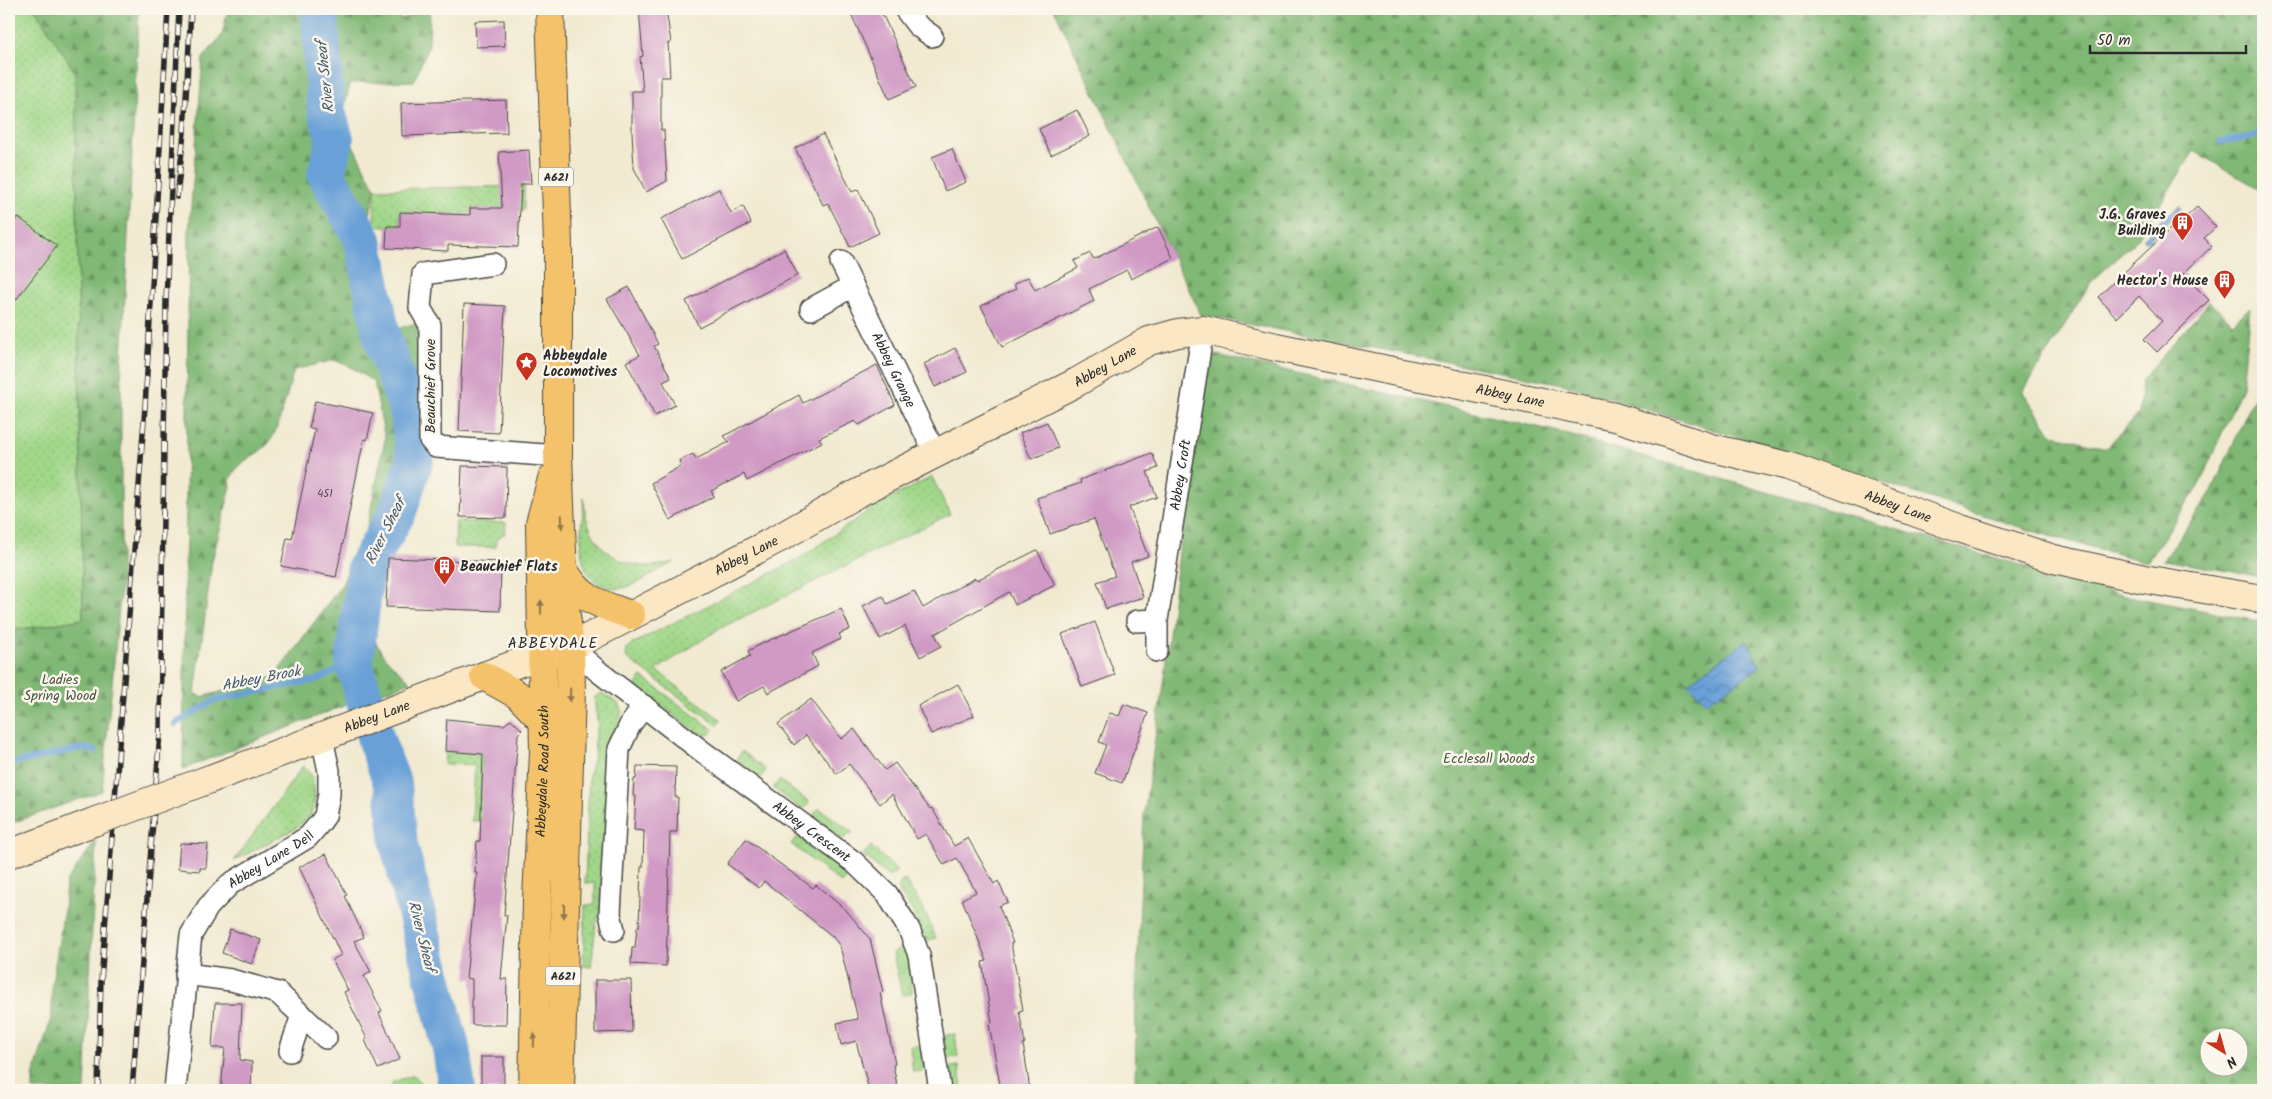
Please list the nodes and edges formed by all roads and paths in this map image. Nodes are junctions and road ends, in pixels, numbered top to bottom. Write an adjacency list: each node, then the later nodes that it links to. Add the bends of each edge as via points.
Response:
1 (550, 9): 10 (main road, Abbeydale Road South / A621, via 557,235)
2 (905, 9): 3 (street, via 918,26)
3 (932, 36)
4 (841, 262): 6 (street, Abbey Grange)
5 (493, 264): 10 (street, Beauchief Grove, via 423,274 420,308 430,325 430,440 436,448)
6 (853, 286): 7 (street); 9 (street, Abbey Grange)
7 (811, 309)
8 (1203, 330): 9 (main road, Abbey Lane, via 1149,341 1077,382); 12 (main road, Abbey Lane, via 1616,417 1712,448 1788,466 2054,559 2144,580); 15 (street, Abbey Croft, via 1147,620)
9 (936, 453): 13 (main road, Abbey Lane)
10 (558, 456): 11 (main road, Abbeydale Road South / A621, one-way to 11); 16 (main road, Abbeydale Road South / A621, one-way to 10, via 540,523)
11 (563, 568): 13 (main road, via 569,580 586,598); 14 (main road, Abbeydale Road South / A621)
12 (2263, 599)
13 (631, 615): 14 (main road, Abbey Lane)
14 (570, 646): 16 (main road, Abbey Lane); 18 (street, Abbey Crescent); 29 (main road, Abbeydale Road South / A621, one-way to 29, via 570,770)
15 (1157, 651)
16 (542, 656): 17 (main road, Abbey Lane); 19 (main road, Abbeydale Road South / A621)
17 (484, 676): 19 (main road, via 518,695); 20 (main road, Abbey Lane)
18 (644, 706): 22 (street, via 630,725 619,749 610,914); 30 (street, Abbey Crescent, via 854,862 887,894 909,929 918,955)
19 (544, 722): 28 (main road, Abbeydale Road South / A621, one-way to 19)
20 (331, 734): 21 (main road, Abbey Lane, bridge); 23 (street, Abbey Lane Dell, via 330,794 325,816 308,837 241,876 220,893 191,936)
21 (9, 854)
22 (614, 930)
23 (186, 974): 24 (street, via 231,980 278,993); 27 (street, Abbey Lane Dell)
24 (302, 1015): 25 (street); 26 (street)
25 (326, 1038)
26 (290, 1051)
27 (175, 1090)
28 (533, 1090)
29 (560, 1090)
30 (940, 1090)

